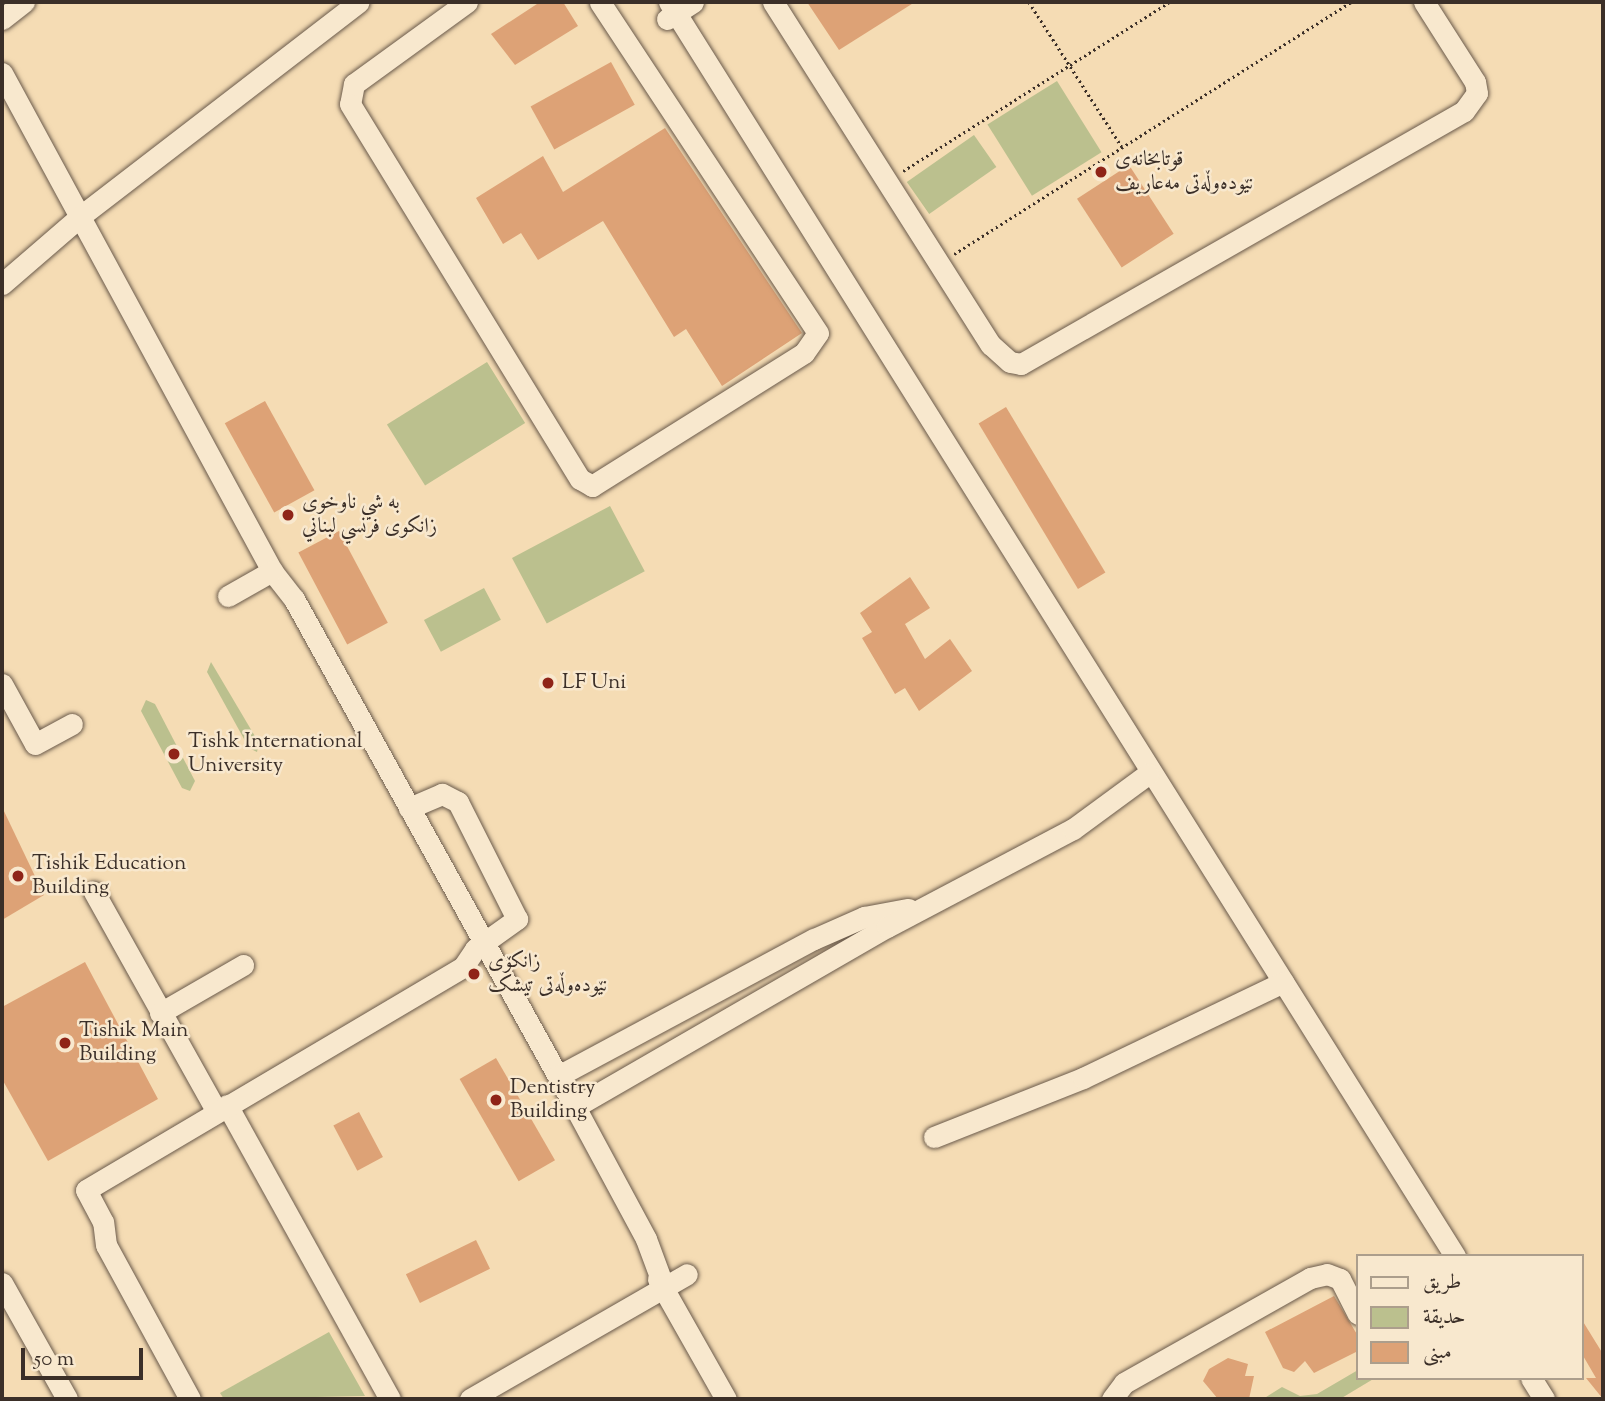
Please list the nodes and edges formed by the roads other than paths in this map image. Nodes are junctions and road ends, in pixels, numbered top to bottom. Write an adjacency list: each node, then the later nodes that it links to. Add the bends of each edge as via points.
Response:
1 (24, 2): 8 (street)
2 (359, 2): 10 (street)
3 (467, 2): 4 (street, via 354,85 350,104 580,479 592,486 804,353 818,333)
4 (600, 2)
5 (773, 2): 6 (street, via 999,355 1021,364 1464,111 1477,93 1475,82)
6 (1424, 2)
7 (672, 8): 16 (street, via 857,319 906,384)
8 (2, 19)
9 (2, 73): 10 (street)
10 (82, 215): 11 (street); 12 (street)
11 (2, 284)
12 (272, 571): 13 (street); 17 (street, via 294,599); 20 (street, via 284,605)
13 (228, 596)
14 (2, 684): 15 (street, via 35,744)
15 (72, 724)
16 (1148, 774): 19 (street, via 1073,829); 22 (street)
17 (409, 808): 20 (street); 20 (street, via 442,794 458,802 517,919)
18 (94, 892): 23 (street)
19 (923, 907): 24 (street, via 864,917 814,939); 25 (street)
20 (480, 946): 24 (street); 26 (street, via 463,967); 31 (street)
21 (243, 965): 23 (street)
22 (1283, 982): 27 (street, via 1083,1078); 28 (street)
23 (160, 1013): 26 (street)
24 (558, 1076): 25 (street)
25 (575, 1107): 31 (street, via 646,1239)
26 (221, 1108): 34 (street); 36 (street, via 86,1191 103,1222 106,1245)
27 (934, 1137)
28 (1454, 1254)
29 (687, 1274): 31 (street)
30 (2, 1283): 35 (street)
31 (665, 1290): 37 (street); 38 (street)
32 (1356, 1310): 39 (street, via 1340,1279 1327,1274 1310,1278 1124,1383)
33 (1532, 1380): 40 (street)
34 (386, 1398)
35 (67, 1399)
36 (190, 1399)
37 (470, 1399)
38 (726, 1399)
39 (1112, 1399)
40 (1544, 1399)

